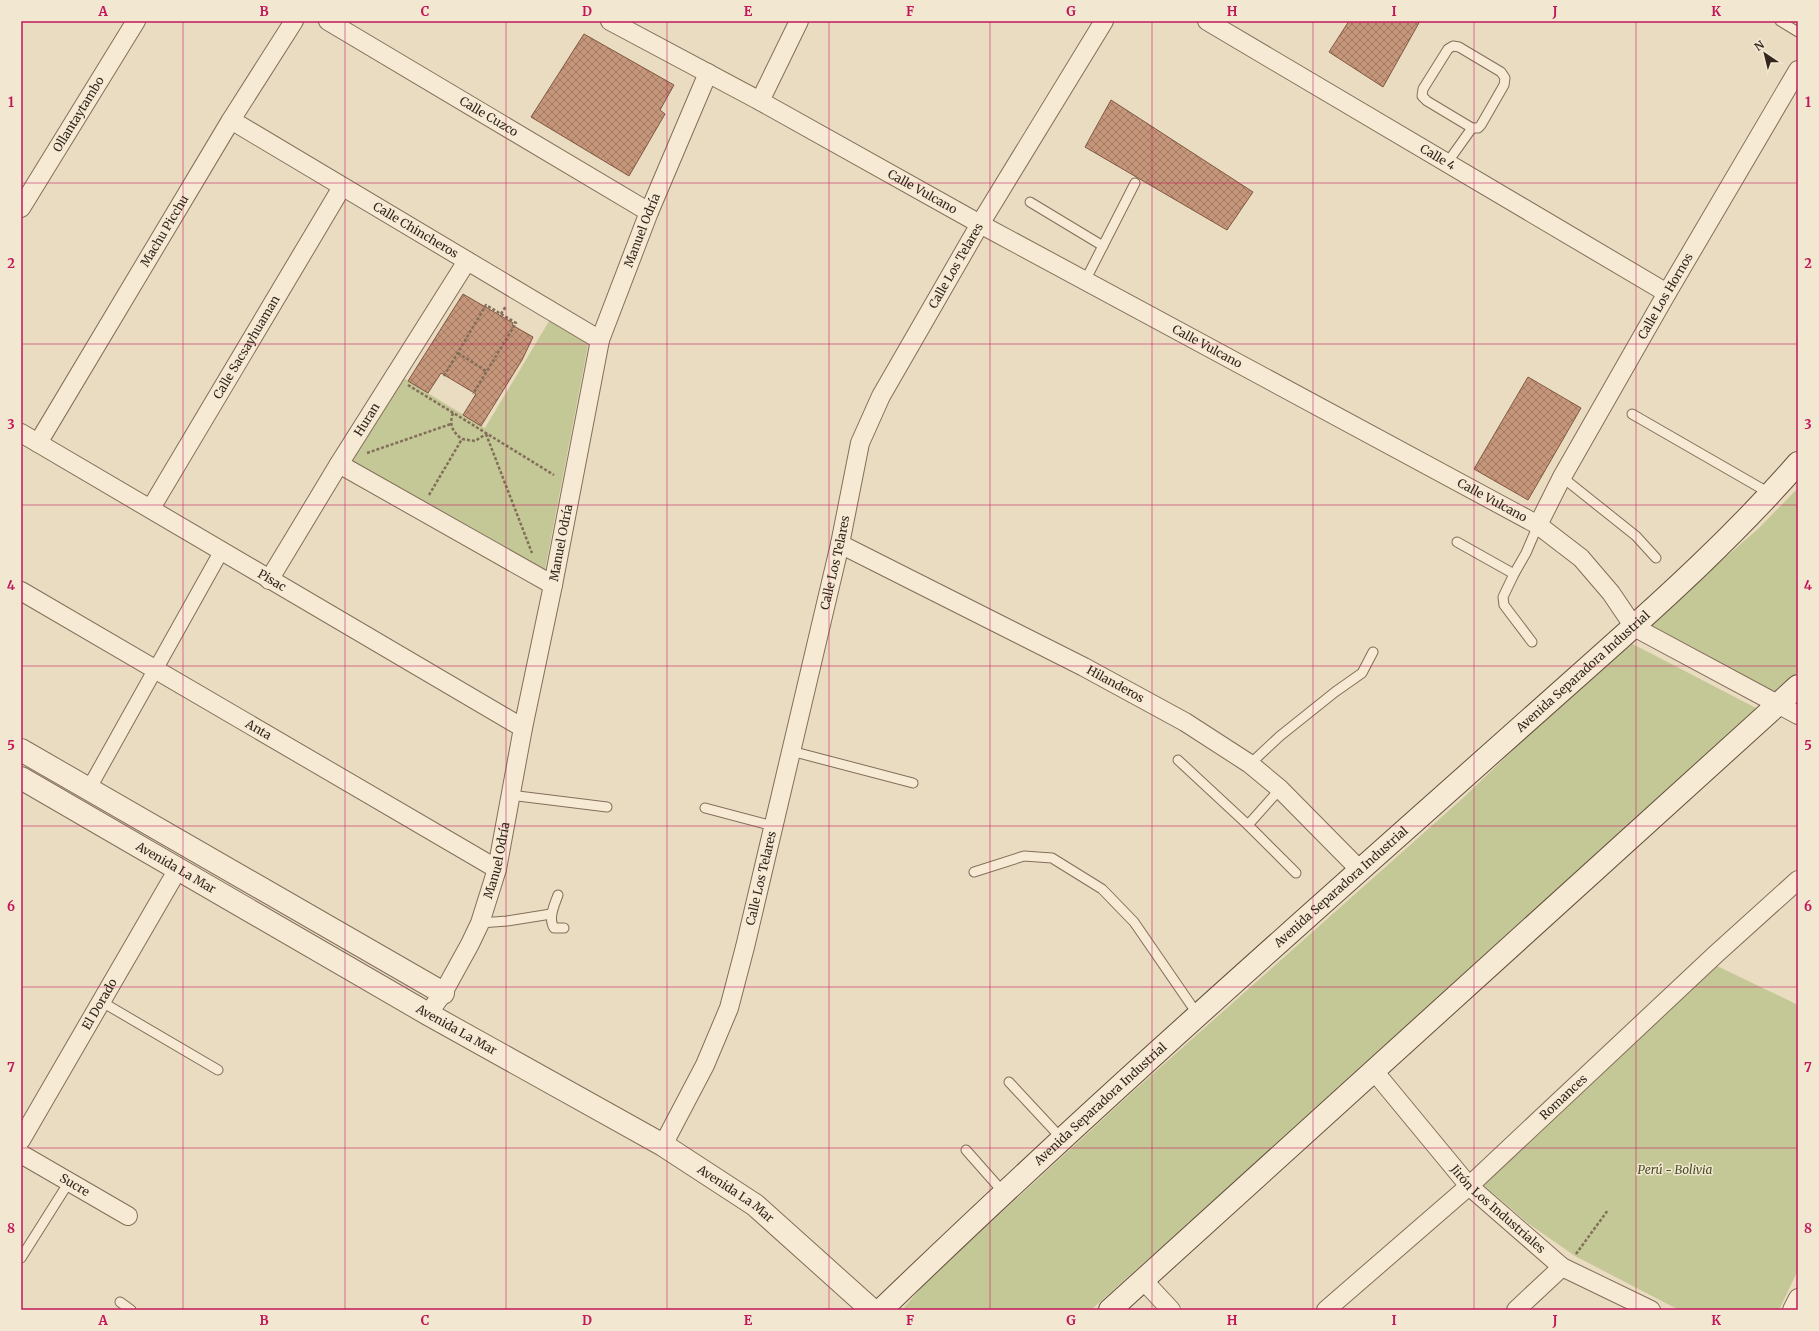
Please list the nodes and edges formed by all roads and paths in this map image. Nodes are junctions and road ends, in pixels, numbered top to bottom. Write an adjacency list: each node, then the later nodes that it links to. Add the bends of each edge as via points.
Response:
1 (136, 21): 19 (street, Ollantaytambo)
2 (294, 21): 13 (street, Machu Picchu)
3 (328, 21): 20 (street, Calle Cuzco)
4 (610, 21): 11 (street, Calle Vulcano)
5 (799, 21): 12 (street)
6 (1104, 21): 21 (street, Calle Los Telares)
7 (1208, 21): 15 (street, Calle 4)
8 (1780, 21): 9 (lane)
9 (1798, 32)
10 (1798, 70): 25 (street, Calle Los Hornos)
11 (708, 73): 12 (street, Calle Vulcano); 20 (street, Manuel Odría)
12 (760, 101): 21 (street, Calle Vulcano)
13 (231, 120): 17 (street, Calle Chincheros); 40 (street, Machu Picchu)
14 (1472, 128): 14 (lane, via 1481,126 1504,85 1505,78 1501,72 1453,46 1448,49 1423,89 1422,96); 15 (lane)
15 (1447, 163): 25 (street, Calle 4)
16 (1135, 183): 22 (lane)
17 (342, 187): 23 (street, Calle Chincheros); 48 (street, Calle Sacsayhuaman)
18 (1030, 202): 22 (lane)
19 (21, 208)
20 (649, 212): 28 (street, Manuel Odría)
21 (980, 224): 24 (street, Calle Vulcano); 51 (street, Calle Los Telares, via 881,396 860,443)
22 (1103, 246): 24 (lane)
23 (467, 261): 28 (street, Calle Chincheros); 43 (street, Huran)
24 (1085, 281): 49 (street, Calle Vulcano)
25 (1668, 293): 45 (street, Calle Los Hornos)
26 (506, 306): 27 (path)
27 (501, 314): 29 (path, via 486,305); 30 (path, via 516,323)
28 (600, 340): 57 (street, Manuel Odría)
29 (458, 353): 30 (path); 31 (path)
30 (486, 371): 33 (path)
31 (444, 376)
32 (404, 382): 34 (path)
33 (473, 394)
34 (453, 413): 36 (path); 38 (path)
35 (1632, 414): 46 (lane)
36 (451, 424): 39 (path, via 452,430); 41 (path)
37 (21, 433): 40 (street, Pisac)
38 (486, 433): 39 (path, via 475,440); 44 (path); 54 (path)
39 (462, 439): 47 (path)
40 (38, 443): 48 (street, Pisac)
41 (364, 454)
42 (1798, 463): 46 (main road, Avenida Separadora Industrial)
43 (339, 464): 56 (street, Huran); 57 (street)
44 (554, 474)
45 (1562, 477): 49 (street, Calle Los Hornos); 53 (lane, via 1636,536)
46 (1771, 494): 59 (main road, Avenida Separadora Industrial, via 1723,544)
47 (427, 497)
48 (150, 508): 52 (street, Pisac)
49 (1538, 526): 55 (lane); 59 (street, Calle Vulcano, via 1581,558 1611,593)
50 (1457, 542): 55 (lane)
51 (840, 544): 68 (street, Calle Los Telares); 70 (street, Hilanderos, via 1084,667 1185,722)
52 (221, 552): 56 (street, Pisac); 62 (street)
53 (1656, 558)
54 (534, 559)
55 (1514, 574): 60 (lane, via 1503,597 1504,605)
56 (269, 580): 66 (street, Pisac)
57 (553, 585): 66 (street, Manuel Odría)
58 (21, 591): 62 (street, Anta)
59 (1634, 626): 64 (street, Calle Vulcano); 82 (main road, Avenida Separadora Industrial)
60 (1532, 642)
61 (1373, 652): 70 (lane, via 1362,673 1280,736)
62 (155, 669): 74 (street); 81 (street, Anta)
63 (1798, 686): 64 (main road)
64 (1778, 705): 65 (street, Calle Vulcano); 95 (main road)
65 (1798, 715)
66 (523, 728): 75 (street, Manuel Odría)
67 (21, 750): 74 (main road, Avenida La Mar)
68 (791, 751): 72 (lane); 79 (street, Calle Los Telares)
69 (1178, 760): 78 (lane)
70 (1250, 764): 73 (street, Hilanderos)
71 (21, 778): 80 (main road, Avenida La Mar)
72 (913, 783)
73 (1280, 789): 78 (lane); 82 (street, Hilanderos)
74 (88, 790): 90 (main road, Avenida La Mar)
75 (510, 795): 76 (lane); 81 (street, Manuel Odría)
76 (607, 807)
77 (705, 808): 79 (lane)
78 (1248, 825): 84 (lane)
79 (773, 826): 99 (street, Calle Los Telares, via 729,1008 705,1065)
80 (178, 869): 91 (street, El Dorado); 92 (main road, Avenida La Mar)
81 (497, 869): 88 (street, Manuel Odría)
82 (1360, 870): 93 (main road, Avenida Separadora Industrial)
83 (974, 872): 93 (lane, via 1024,856 1052,858 1102,889 1134,922)
84 (1296, 873)
85 (1798, 880): 103 (street, Romances)
86 (558, 895): 87 (lane)
87 (551, 914): 88 (lane); 89 (lane, via 554,928)
88 (480, 923): 90 (street, Manuel Odría)
89 (564, 928)
90 (443, 993): 92 (street, Manuel Odría)
91 (102, 1002): 94 (lane); 97 (street, El Dorado)
92 (428, 1014): 99 (main road, Avenida La Mar)
93 (1198, 1017): 98 (main road, Avenida Separadora Industrial)
94 (218, 1070)
95 (1374, 1071): 103 (street, Jirón Los Industriales); 110 (main road)
96 (1009, 1082): 98 (lane)
97 (21, 1140)
98 (1063, 1140): 104 (main road, Avenida Separadora Industrial)
99 (663, 1145): 114 (main road, Avenida La Mar, via 755,1205)
100 (966, 1150): 104 (lane)
101 (21, 1154): 102 (street, Sucre)
102 (69, 1182): 106 (street, Sucre); 108 (lane)
103 (1468, 1186): 109 (street, Jirón Los Industriales); 118 (street, Romances)
104 (1004, 1193): 115 (main road, Avenida Separadora Industrial)
105 (1608, 1210): 107 (path)
106 (128, 1216)
107 (1576, 1254)
108 (21, 1258)
109 (1562, 1267): 119 (street); 120 (street, Jirón Los Industriales)
110 (1143, 1280): 116 (main road); 117 (street)
111 (1798, 1298): 121 (street)
112 (120, 1302): 113 (lane)
113 (132, 1310)
114 (872, 1310)
115 (881, 1310)
116 (1110, 1310)
117 (1171, 1310)
118 (1326, 1310)
119 (1516, 1310)
120 (1651, 1310)
121 (1792, 1310)

